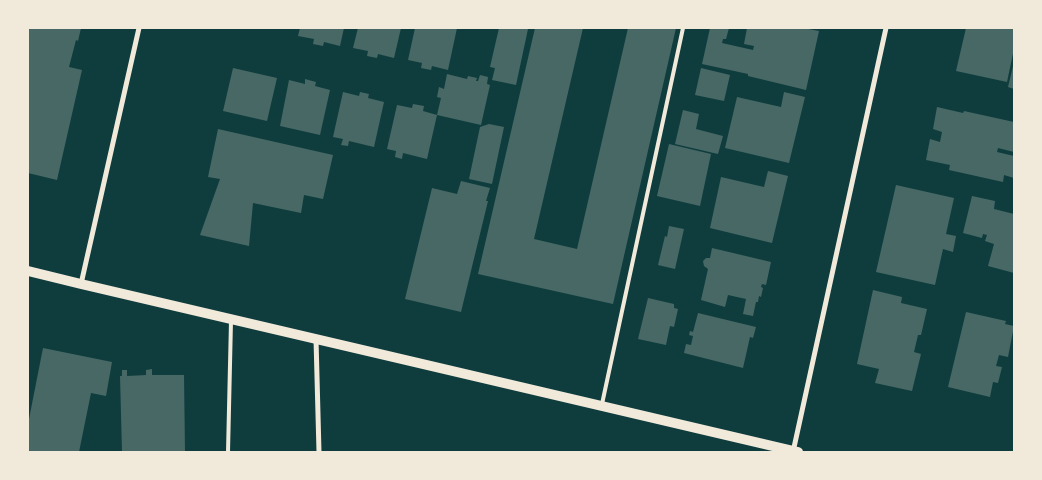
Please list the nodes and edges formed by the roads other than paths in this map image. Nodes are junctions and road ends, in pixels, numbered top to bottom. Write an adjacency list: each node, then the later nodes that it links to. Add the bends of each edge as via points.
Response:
1 (139, 28): 5 (street)
2 (682, 28): 8 (lane)
3 (886, 28): 11 (street)
4 (28, 271): 5 (main road)
5 (80, 284): 6 (main road)
6 (231, 319): 7 (main road); 9 (lane)
7 (316, 339): 8 (main road); 10 (street)
8 (601, 406): 11 (main road)
9 (228, 452)
10 (318, 452)
11 (794, 452)

